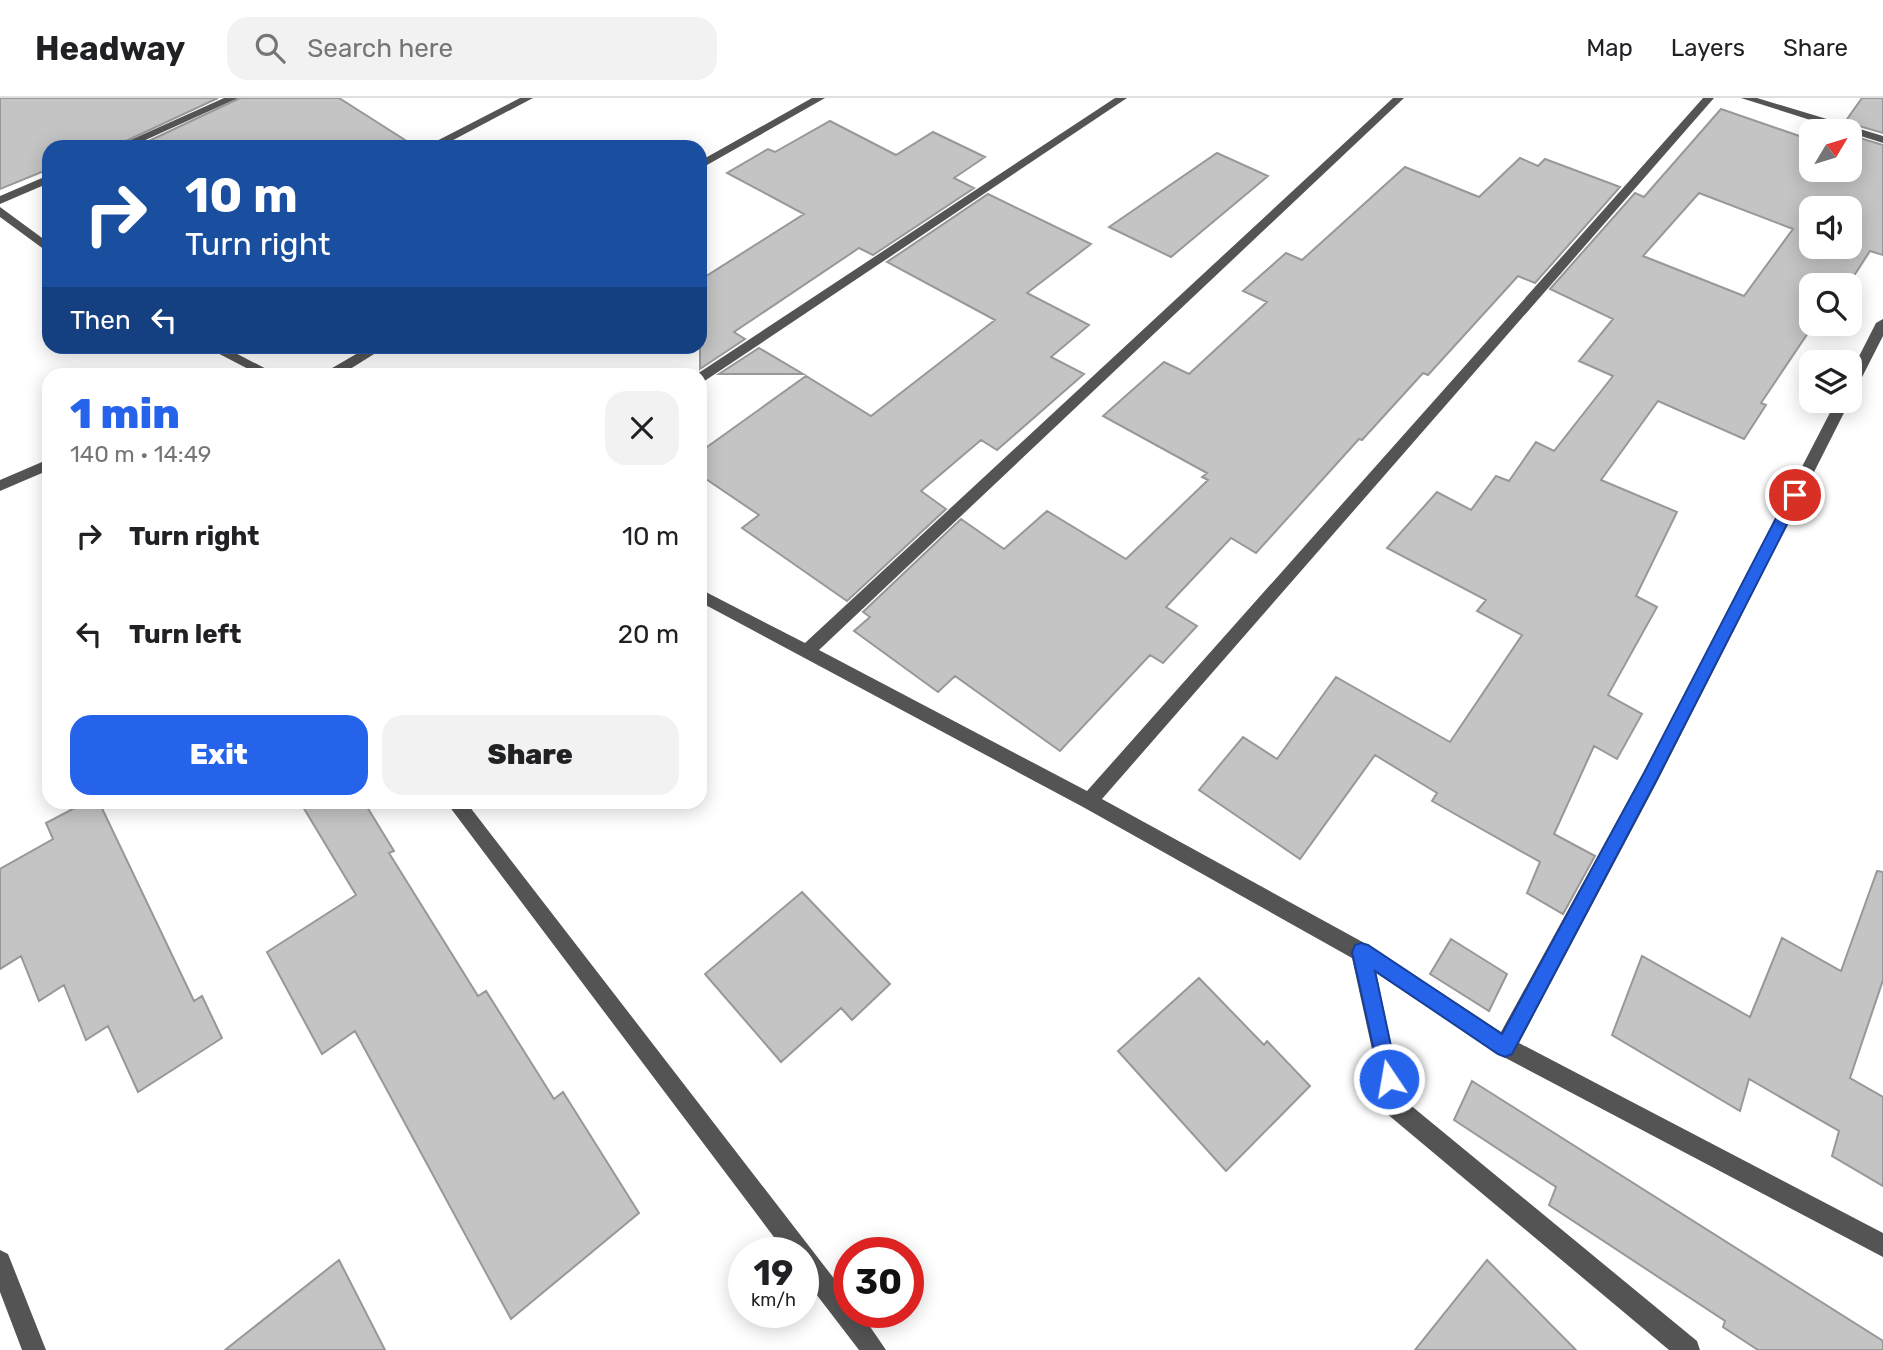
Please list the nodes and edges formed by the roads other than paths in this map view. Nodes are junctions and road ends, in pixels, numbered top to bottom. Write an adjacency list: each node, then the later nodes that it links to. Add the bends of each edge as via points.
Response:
1 (233, 98): 8 (street)
2 (528, 98): 9 (street)
3 (820, 98): 11 (street)
4 (1122, 98): 22 (street)
5 (1399, 98): 27 (street)
6 (1709, 98): 28 (street)
7 (1746, 98): 10 (street)
8 (137, 140)
9 (445, 140)
10 (1883, 140)
11 (707, 162)
12 (42, 182): 13 (street)
13 (0, 200)
14 (0, 211): 15 (street)
15 (42, 244)
16 (1883, 323): 19 (street)
17 (225, 354): 20 (street)
18 (368, 354): 21 (street)
19 (1862, 364)
20 (252, 368)
21 (343, 368)
22 (707, 374)
23 (1837, 413): 31 (street, via 1651,776)
24 (42, 467): 25 (street)
25 (0, 486)
26 (707, 599): 27 (street)
27 (807, 651): 28 (street)
28 (1089, 801): 30 (street)
29 (460, 809): 32 (street)
30 (1361, 952): 31 (street); 38 (street, via 1394,1105)
31 (1505, 1047): 33 (street)
32 (788, 1237)
33 (1883, 1245)
34 (0, 1262): 36 (street)
35 (819, 1279): 37 (street)
36 (34, 1350)
37 (874, 1350)
38 (1688, 1350)

